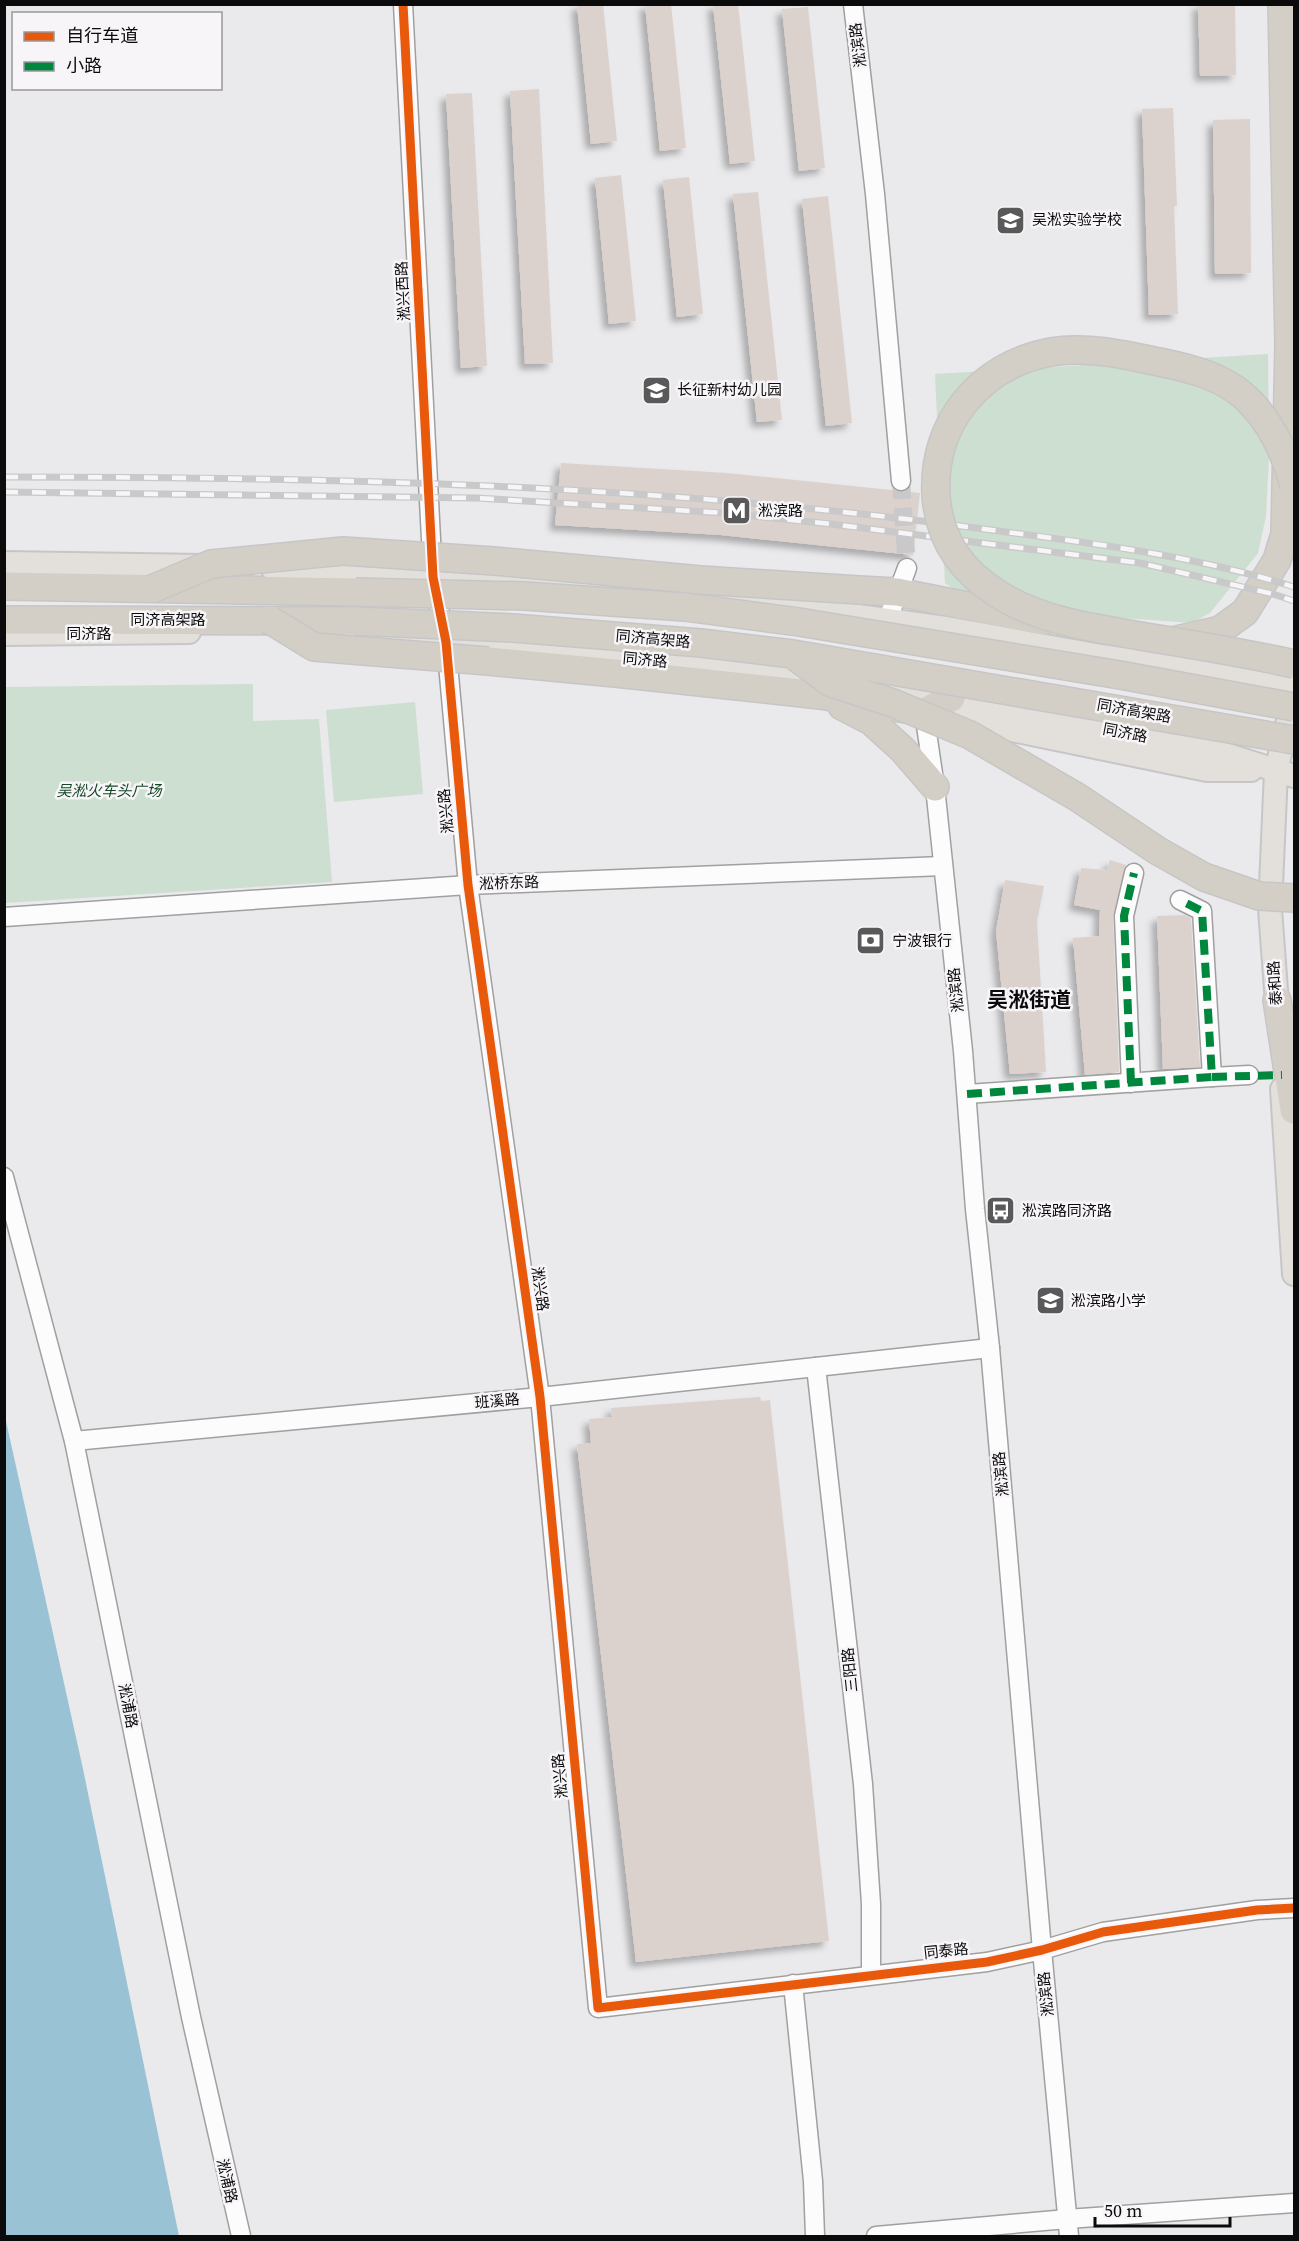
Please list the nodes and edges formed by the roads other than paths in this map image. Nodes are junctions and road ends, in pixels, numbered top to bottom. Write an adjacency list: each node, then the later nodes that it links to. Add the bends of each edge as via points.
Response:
1 (403, 4): 9 (street, 淞兴西路)
2 (853, 4): 6 (street, 淞滨路)
3 (1282, 4): 4 (highway)
4 (1289, 344): 5 (highway); 10 (highway, via 1285,534 1277,560 1245,612 1220,630 1175,641 1114,636)
5 (1294, 370)
6 (901, 481)
7 (1294, 486): 20 (highway, bridge, via 1286,457 1273,432 1251,402 1223,381 1191,368 1084,351 1022,359 993,375 969,396 955,414 939,455 936,481 937,510 954,555 969,572 1015,603 1074,624)
8 (4, 563): 9 (main road, via 295,568)
9 (433, 577): 13 (main road, via 571,583); 18 (street, 淞兴路)
10 (902, 580): 12 (highway, bridge, via 860,590 343,551 211,564); 13 (street); 16 (main road)
11 (4, 586): 12 (highway, 同济高架路)
12 (152, 589): 25 (highway, 同济高架路, bridge, via 524,596 686,607 868,633)
13 (888, 619): 16 (main road)
14 (4, 620): 15 (highway, 同济高架路)
15 (270, 621): 19 (highway, 同济高架路, bridge, via 513,628); 23 (highway, bridge, via 314,647)
16 (946, 628): 21 (main road)
17 (4, 634): 18 (main road, 同济路, via 240,630)
18 (446, 642): 24 (main road, 同济路, via 744,668); 32 (street, 淞兴路)
19 (793, 654): 27 (highway, 同济高架路, bridge); 33 (highway, bridge, via 831,683 970,735 1204,877 1259,896)
20 (1294, 663)
21 (1294, 686)
22 (1294, 694): 28 (main road, 泰和路)
23 (820, 695): 26 (highway); 29 (highway, via 871,721)
24 (951, 698): 26 (highway); 28 (main road, 同济路, via 1215,751)
25 (1294, 707)
26 (924, 712): 28 (main road, 同济路, via 1207,770); 29 (street, 淞滨路)
27 (1294, 740)
28 (1285, 773): 36 (main road, 泰和路, via 1270,909)
29 (935, 787): 30 (street, 淞滨路)
30 (943, 866): 32 (street, 淞桥东路); 40 (street, 淞滨路)
31 (1134, 873): 39 (street, via 1124,916)
32 (468, 885): 35 (street, 淞桥东路); 46 (street, 淞兴路)
33 (1294, 898)
34 (1180, 900): 38 (street, via 1202,911)
35 (4, 917)
36 (1277, 1000): 41 (highway); 43 (main road, 泰和路)
37 (1249, 1075): 38 (street)
38 (1212, 1077): 39 (street)
39 (1131, 1083): 40 (street)
40 (967, 1094): 44 (street, 淞滨路)
41 (1294, 1110)
42 (4, 1177): 47 (street, 淞浦路)
43 (1294, 1274)
44 (990, 1348): 45 (street, 班溪路); 49 (street, 淞滨路)
45 (816, 1367): 46 (street, 班溪路); 50 (street, 三阳路, via 864,1795)
46 (540, 1397): 47 (street, 班溪路); 52 (street, 淞兴路)
47 (74, 1441): 55 (street, 淞浦路, via 191,2017)
48 (1294, 1908): 49 (street, 同泰路, via 1103,1932)
49 (1041, 1950): 50 (street, 同泰路, via 987,1962); 54 (street, 淞滨路)
50 (871, 1974): 51 (street, 同泰路)
51 (793, 1984): 52 (street, 同泰路); 56 (street)
52 (598, 2008)
53 (1294, 2203): 54 (street)
54 (1068, 2228): 57 (street)
55 (241, 2236)
56 (815, 2236)
57 (876, 2236)

